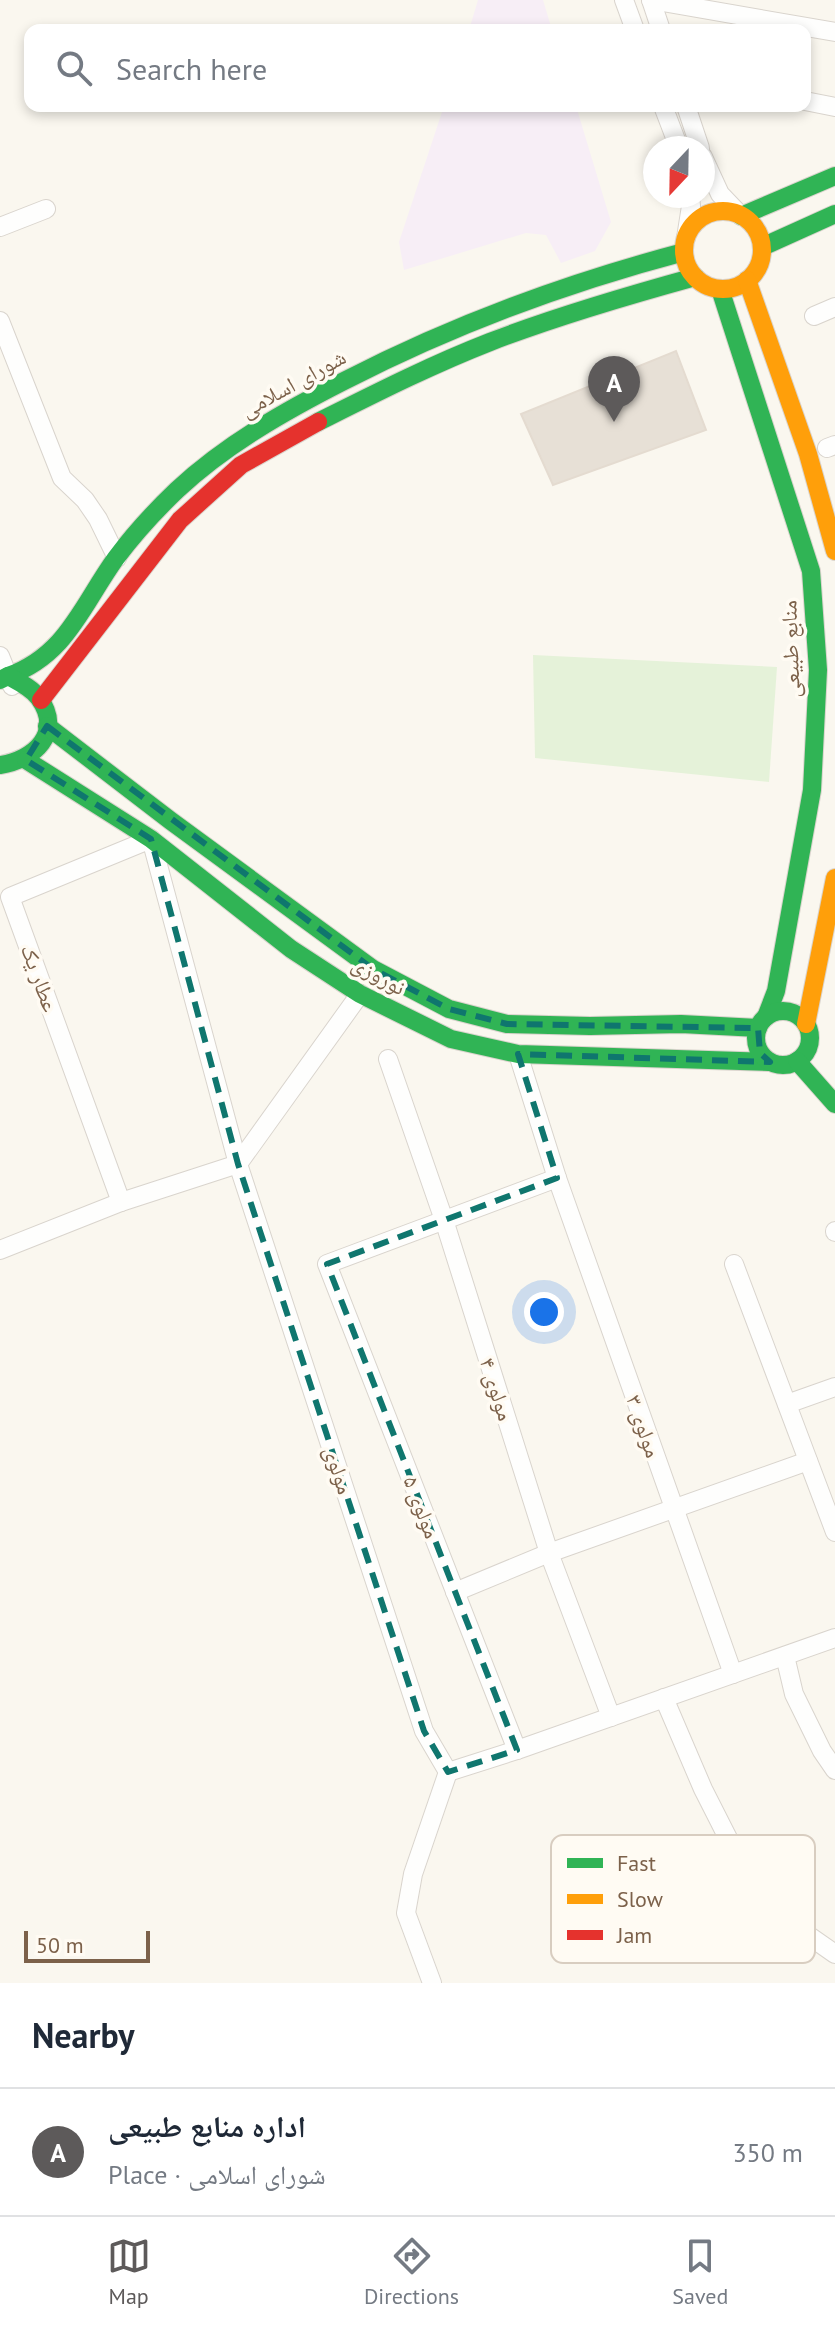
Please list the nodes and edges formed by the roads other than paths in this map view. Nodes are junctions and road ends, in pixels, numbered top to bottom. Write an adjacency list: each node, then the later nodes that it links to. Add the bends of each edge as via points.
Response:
1 (624, 0): 3 (street)
2 (651, 0): 4 (street); 5 (street)
3 (633, 24)
4 (659, 24)
5 (789, 24)
6 (811, 28): 7 (street)
7 (835, 32)
8 (811, 102): 9 (street)
9 (835, 107)
10 (665, 112): 12 (street)
11 (688, 112): 13 (street)
12 (674, 136)
13 (696, 136)
14 (835, 176): 19 (street)
15 (715, 183): 19 (street)
16 (691, 208): 21 (street)
17 (46, 209): 20 (street)
18 (835, 214): 22 (street)
19 (741, 216): 21 (street, via 715,212 702,217); 22 (street, via 751,223)
20 (0, 227)
21 (685, 245): 23 (street); 30 (street, شورای اسلامی, via 491,313 367,368 264,424 176,491)
22 (762, 247): 24 (street, via 756,271)
23 (695, 277): 25 (street); 33 (street, via 490,342 397,383 241,465 180,520)
24 (747, 280): 25 (street); 29 (street, via 808,454)
25 (720, 289): 41 (street, منابع طبیعی, via 811,571 818,670 812,790 776,991)
26 (835, 307): 27 (street)
27 (814, 316)
28 (0, 321): 30 (street, via 62,478 85,500)
29 (835, 551)
30 (117, 558): 32 (street, شورای اسلامی, via 40,662)
31 (0, 656): 32 (street)
32 (7, 681): 33 (street)
33 (41, 700): 34 (street)
34 (47, 726): 35 (street, via 44,739); 41 (street, نوروزی, via 373,969 449,1009 507,1024)
35 (26, 760): 36 (street); 37 (street, نوروزی)
36 (0, 765)
37 (151, 839): 40 (street, نوروزی, via 291,949); 50 (street, مولوی); 52 (street, عطار یک, via 10,897)
38 (835, 878): 39 (street)
39 (829, 943): 42 (street)
40 (360, 994): 43 (street, نوروزی, via 451,1039); 50 (street)
41 (762, 1022): 42 (street, via 788,1011); 46 (street, via 756,1041)
42 (806, 1024): 45 (street, via 809,1044)
43 (518, 1054): 46 (street, نوروزی); 51 (street, مولوی ۳)
44 (388, 1059): 53 (street, مولوی ۴)
45 (797, 1061): 46 (street); 48 (street)
46 (770, 1062)
47 (835, 1074): 48 (street)
48 (817, 1084): 49 (street)
49 (835, 1104)
50 (238, 1164): 52 (street); 70 (street, مولوی, via 424,1731)
51 (557, 1178): 53 (street); 59 (street, مولوی ۳)
52 (121, 1202): 54 (street)
53 (444, 1220): 61 (street, مولوی ۴); 62 (street, مولوی ۵, via 327,1264)
54 (0, 1250)
55 (734, 1264): 57 (street)
56 (835, 1387): 57 (street)
57 (787, 1404): 58 (street)
58 (808, 1461): 59 (street); 60 (street)
59 (673, 1509): 61 (street); 65 (street, مولوی ۳)
60 (835, 1531)
61 (549, 1553): 62 (street); 67 (street, مولوی ۴)
62 (455, 1592): 68 (street, مولوی ۵)
63 (835, 1638): 64 (street)
64 (785, 1656): 65 (street); 69 (street, via 794,1694)
65 (733, 1674): 66 (street)
66 (664, 1698): 67 (street); 71 (street)
67 (611, 1717): 68 (street)
68 (517, 1750): 70 (street)
69 (835, 1770)
70 (448, 1772): 74 (street, via 413,1874 406,1913)
71 (726, 1835)
72 (815, 1940): 73 (street)
73 (835, 1954)
74 (432, 1983)

